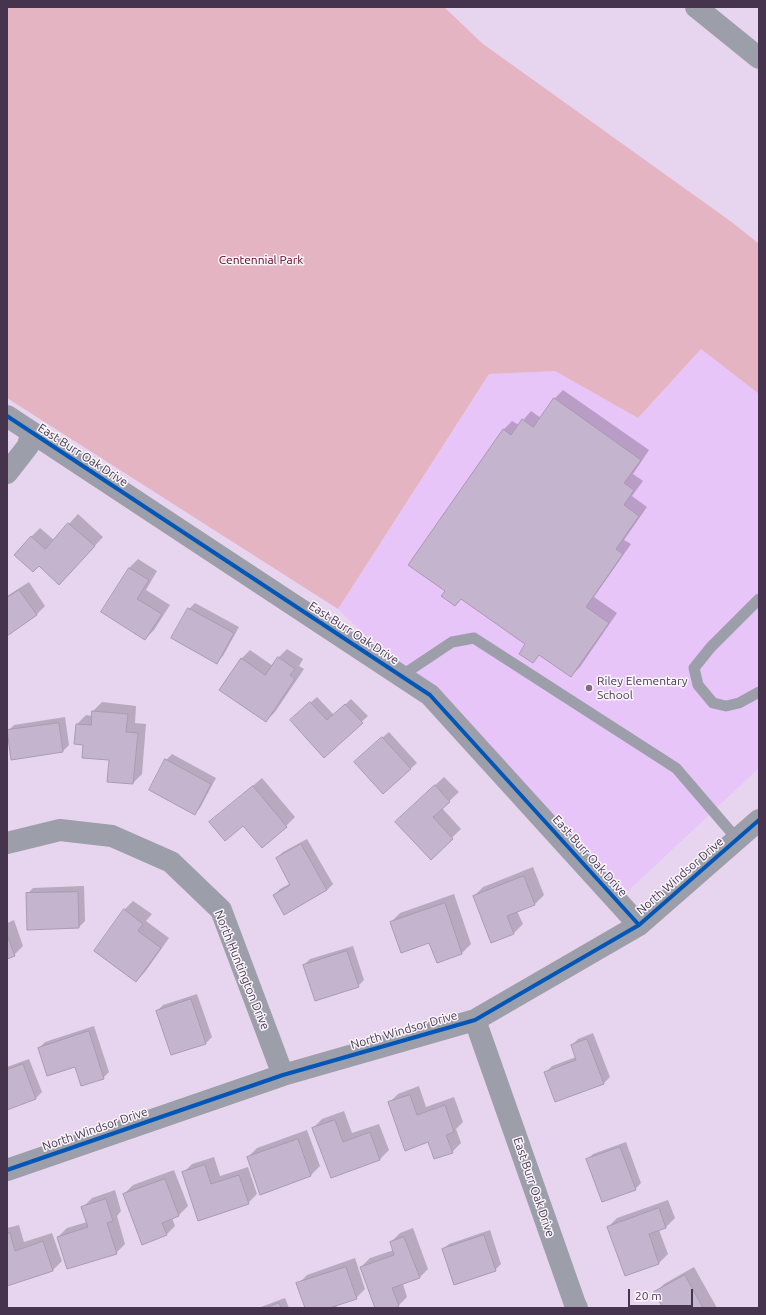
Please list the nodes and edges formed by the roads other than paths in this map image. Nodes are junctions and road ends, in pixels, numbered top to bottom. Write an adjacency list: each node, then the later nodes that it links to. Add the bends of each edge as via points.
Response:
1 (696, 7): 2 (street)
2 (759, 58)
3 (7, 416): 4 (street, East Burr Oak Drive)
4 (30, 433): 5 (street, via 28,446); 7 (street, East Burr Oak Drive)
5 (7, 473)
6 (759, 599): 8 (lane, via 711,647 694,668 698,685 713,703 726,706 739,703)
7 (401, 676): 10 (lane, via 452,642 474,638 676,768); 12 (street, East Burr Oak Drive, via 430,695)
8 (759, 692)
9 (758, 822): 10 (street, North Windsor Drive)
10 (737, 839): 12 (street, North Windsor Drive)
11 (7, 843): 14 (street, North Huntington Drive, via 60,830 112,836 170,862 221,910)
12 (639, 926): 13 (street, North Windsor Drive)
13 (475, 1020): 14 (street, North Windsor Drive); 16 (street, East Burr Oak Drive)
14 (283, 1075): 15 (street, North Windsor Drive)
15 (7, 1170)
16 (571, 1306)

